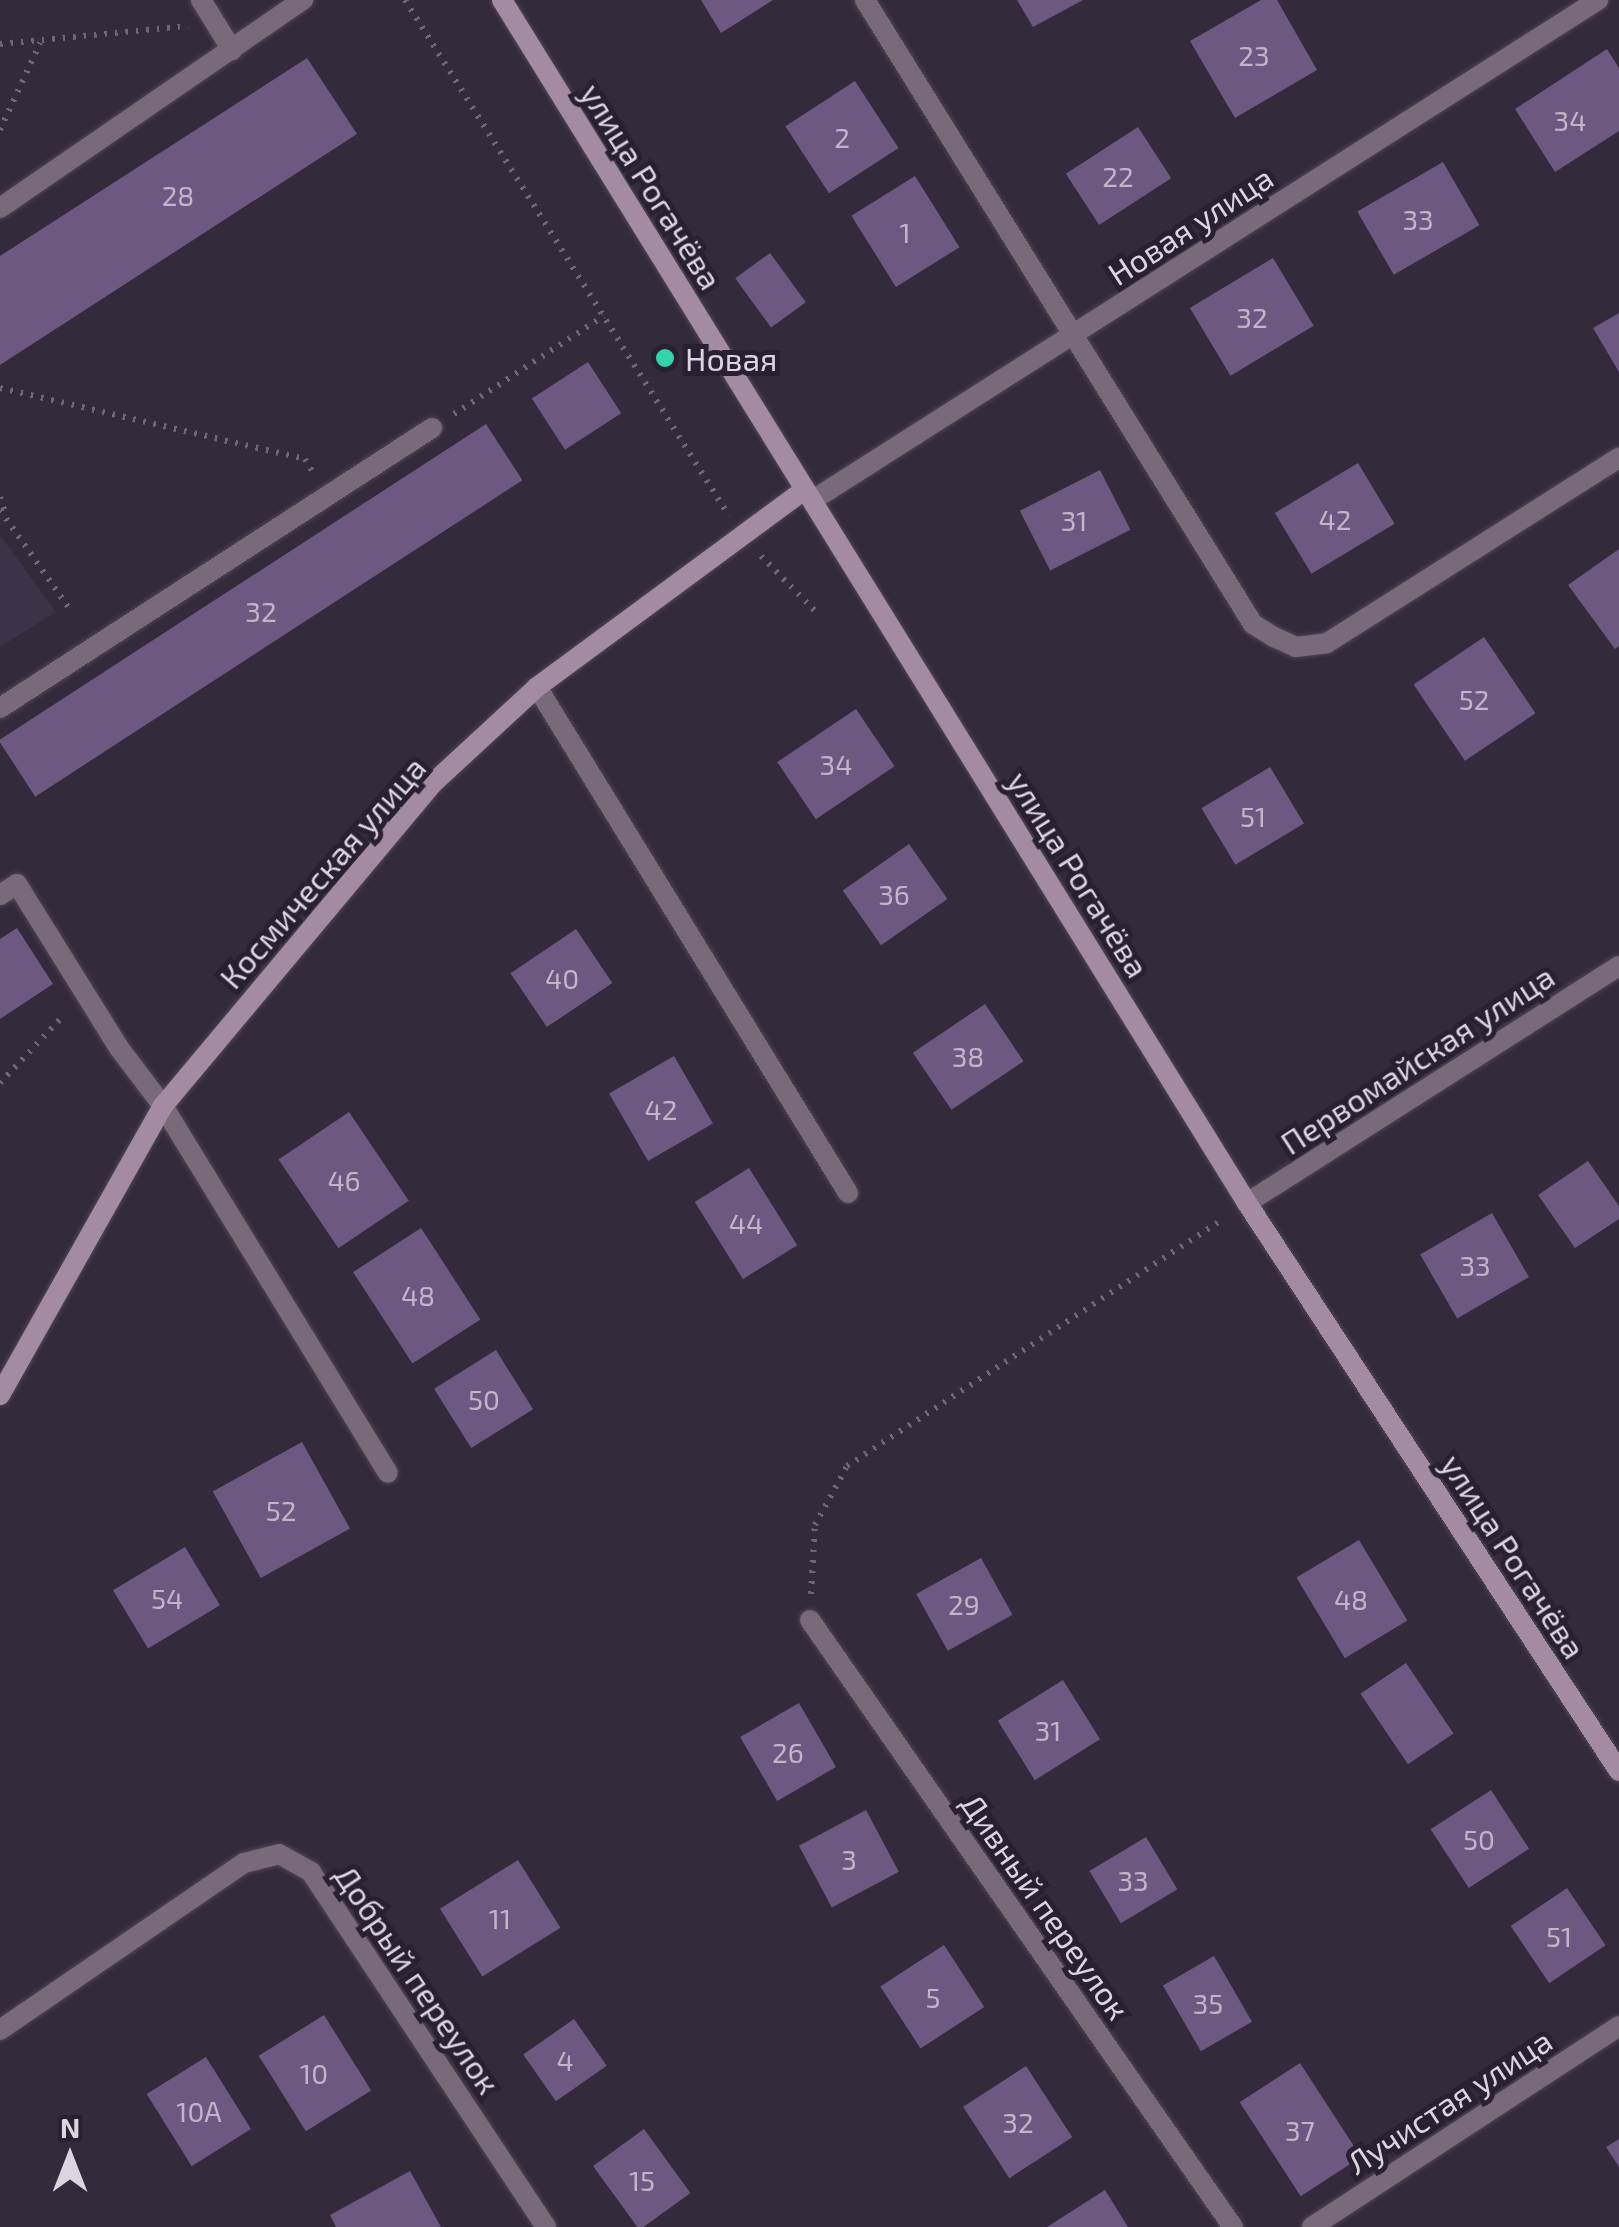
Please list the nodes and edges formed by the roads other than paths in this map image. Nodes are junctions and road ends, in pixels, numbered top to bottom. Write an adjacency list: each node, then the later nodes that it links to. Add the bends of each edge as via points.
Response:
1 (202, 0): 6 (street)
2 (303, 0): 6 (street)
3 (502, 0): 11 (street, улица Рогачёва)
4 (865, 0): 8 (street)
5 (1598, 0): 8 (street, Новая улица)
6 (232, 50): 7 (street)
7 (0, 208)
8 (1076, 333): 10 (street, via 1253,624 1296,647 1327,643); 11 (street, Новая улица)
9 (432, 428): 13 (street)
10 (1619, 458)
11 (808, 495): 12 (street, Космическая улица); 18 (street, улица Рогачёва)
12 (537, 688): 16 (street, Космическая улица, via 432,784); 17 (street)
13 (0, 708)
14 (0, 895): 16 (street, via 17,884)
15 (1619, 966): 18 (street, Первомайская улица)
16 (164, 1106): 19 (street, Космическая улица); 20 (street)
17 (848, 1194)
18 (1247, 1204): 22 (street, улица Рогачёва)
19 (0, 1395)
20 (388, 1473)
21 (810, 1620): 26 (street, Дивный переулок)
22 (1619, 1771)
23 (1619, 2026): 27 (street, Лучистая улица)
24 (0, 2030): 25 (street, Добрый переулок, via 244,1863 279,1854 311,1872)
25 (546, 2227)
26 (1233, 2227)
27 (1312, 2227)

